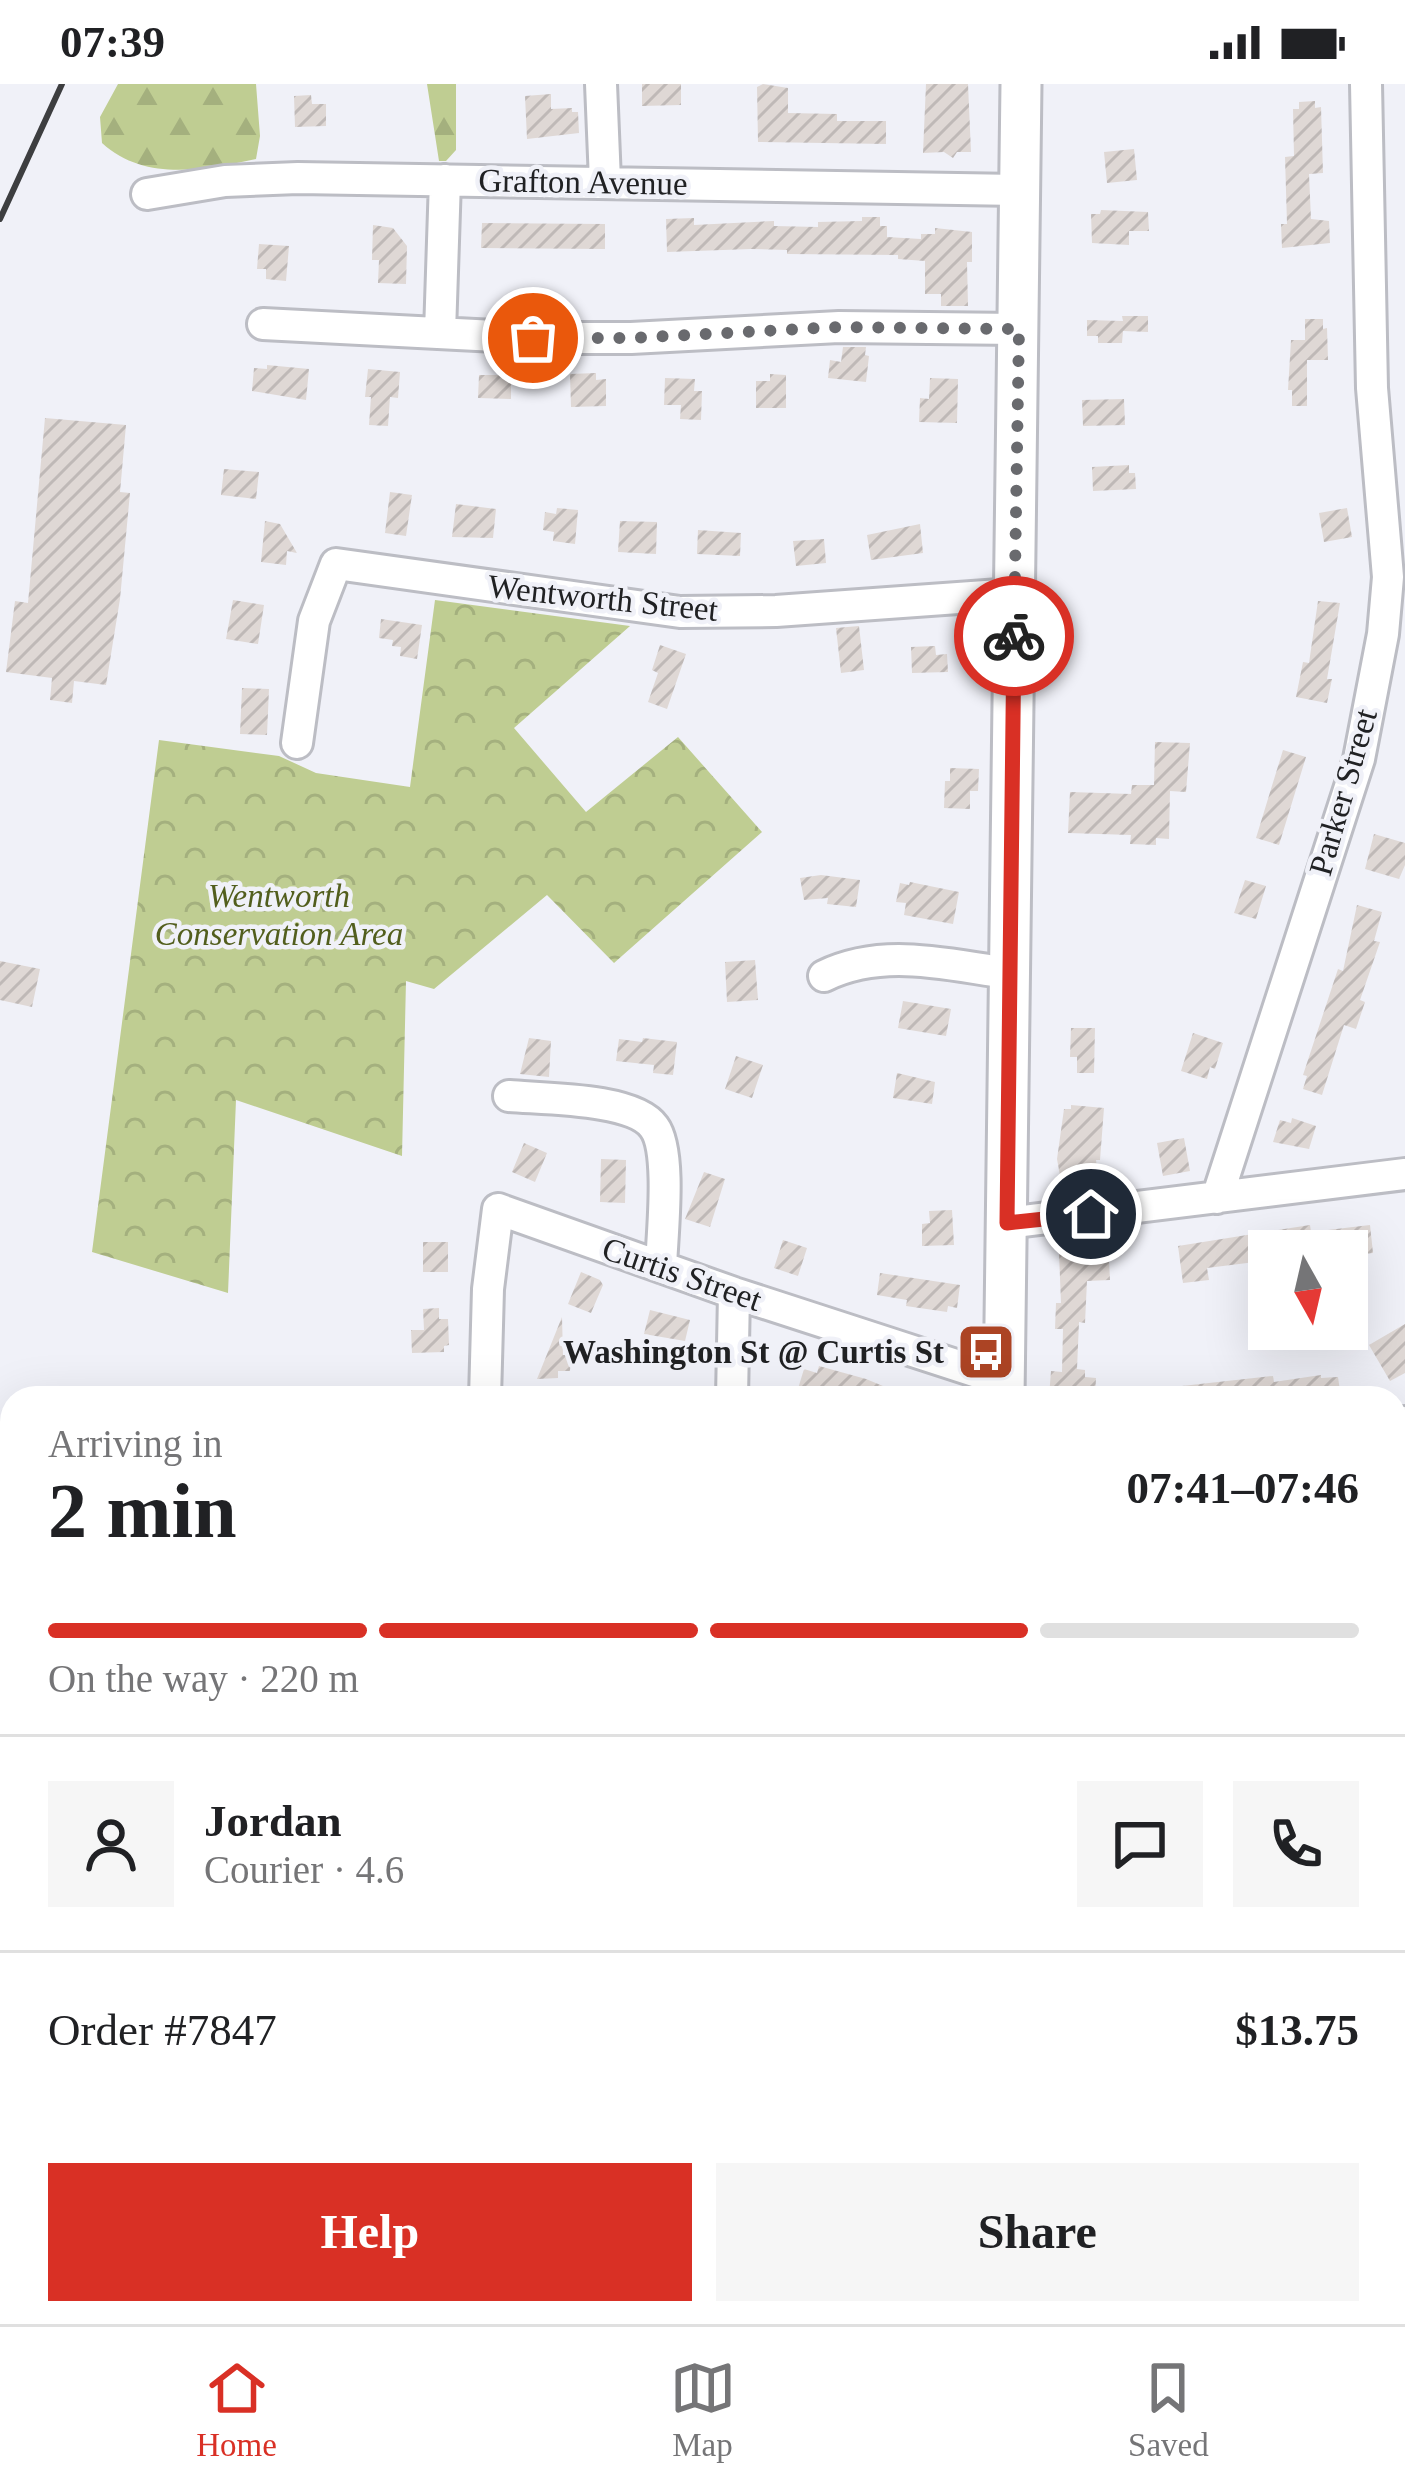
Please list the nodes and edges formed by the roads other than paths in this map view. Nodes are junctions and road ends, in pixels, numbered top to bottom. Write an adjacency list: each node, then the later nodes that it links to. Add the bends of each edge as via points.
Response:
1 (601, 84): 5 (street)
2 (1021, 84): 6 (main road)
3 (1366, 84): 17 (street, Parker Street, via 1372,388 1388,577 1383,634 1359,759)
4 (445, 180): 5 (street, Grafton Avenue); 7 (street, Grafton Avenue, via 259,179); 10 (street)
5 (605, 181): 6 (street, Grafton Avenue)
6 (1020, 190): 9 (main road)
7 (147, 194)
8 (263, 323): 10 (street)
9 (1019, 329): 10 (street, via 839,327 631,338); 11 (main road)
10 (440, 333)
11 (1014, 594): 12 (street, Wentworth Street, via 680,612 336,564 314,621); 13 (main road)
12 (297, 742)
13 (1009, 974): 14 (street, via 894,958); 18 (main road)
14 (824, 976)
15 (509, 1096): 19 (street, via 615,1108 654,1126 662,1152)
16 (1405, 1174): 17 (street)
17 (1216, 1198): 18 (street)
18 (1007, 1223): 24 (main road)
19 (662, 1267): 20 (street, Curtis Street); 21 (street, Curtis Street, via 498,1209)
20 (734, 1293): 22 (street); 23 (street, Curtis Street)
21 (485, 1386)
22 (732, 1386)
23 (997, 1386)
24 (1005, 1386)

